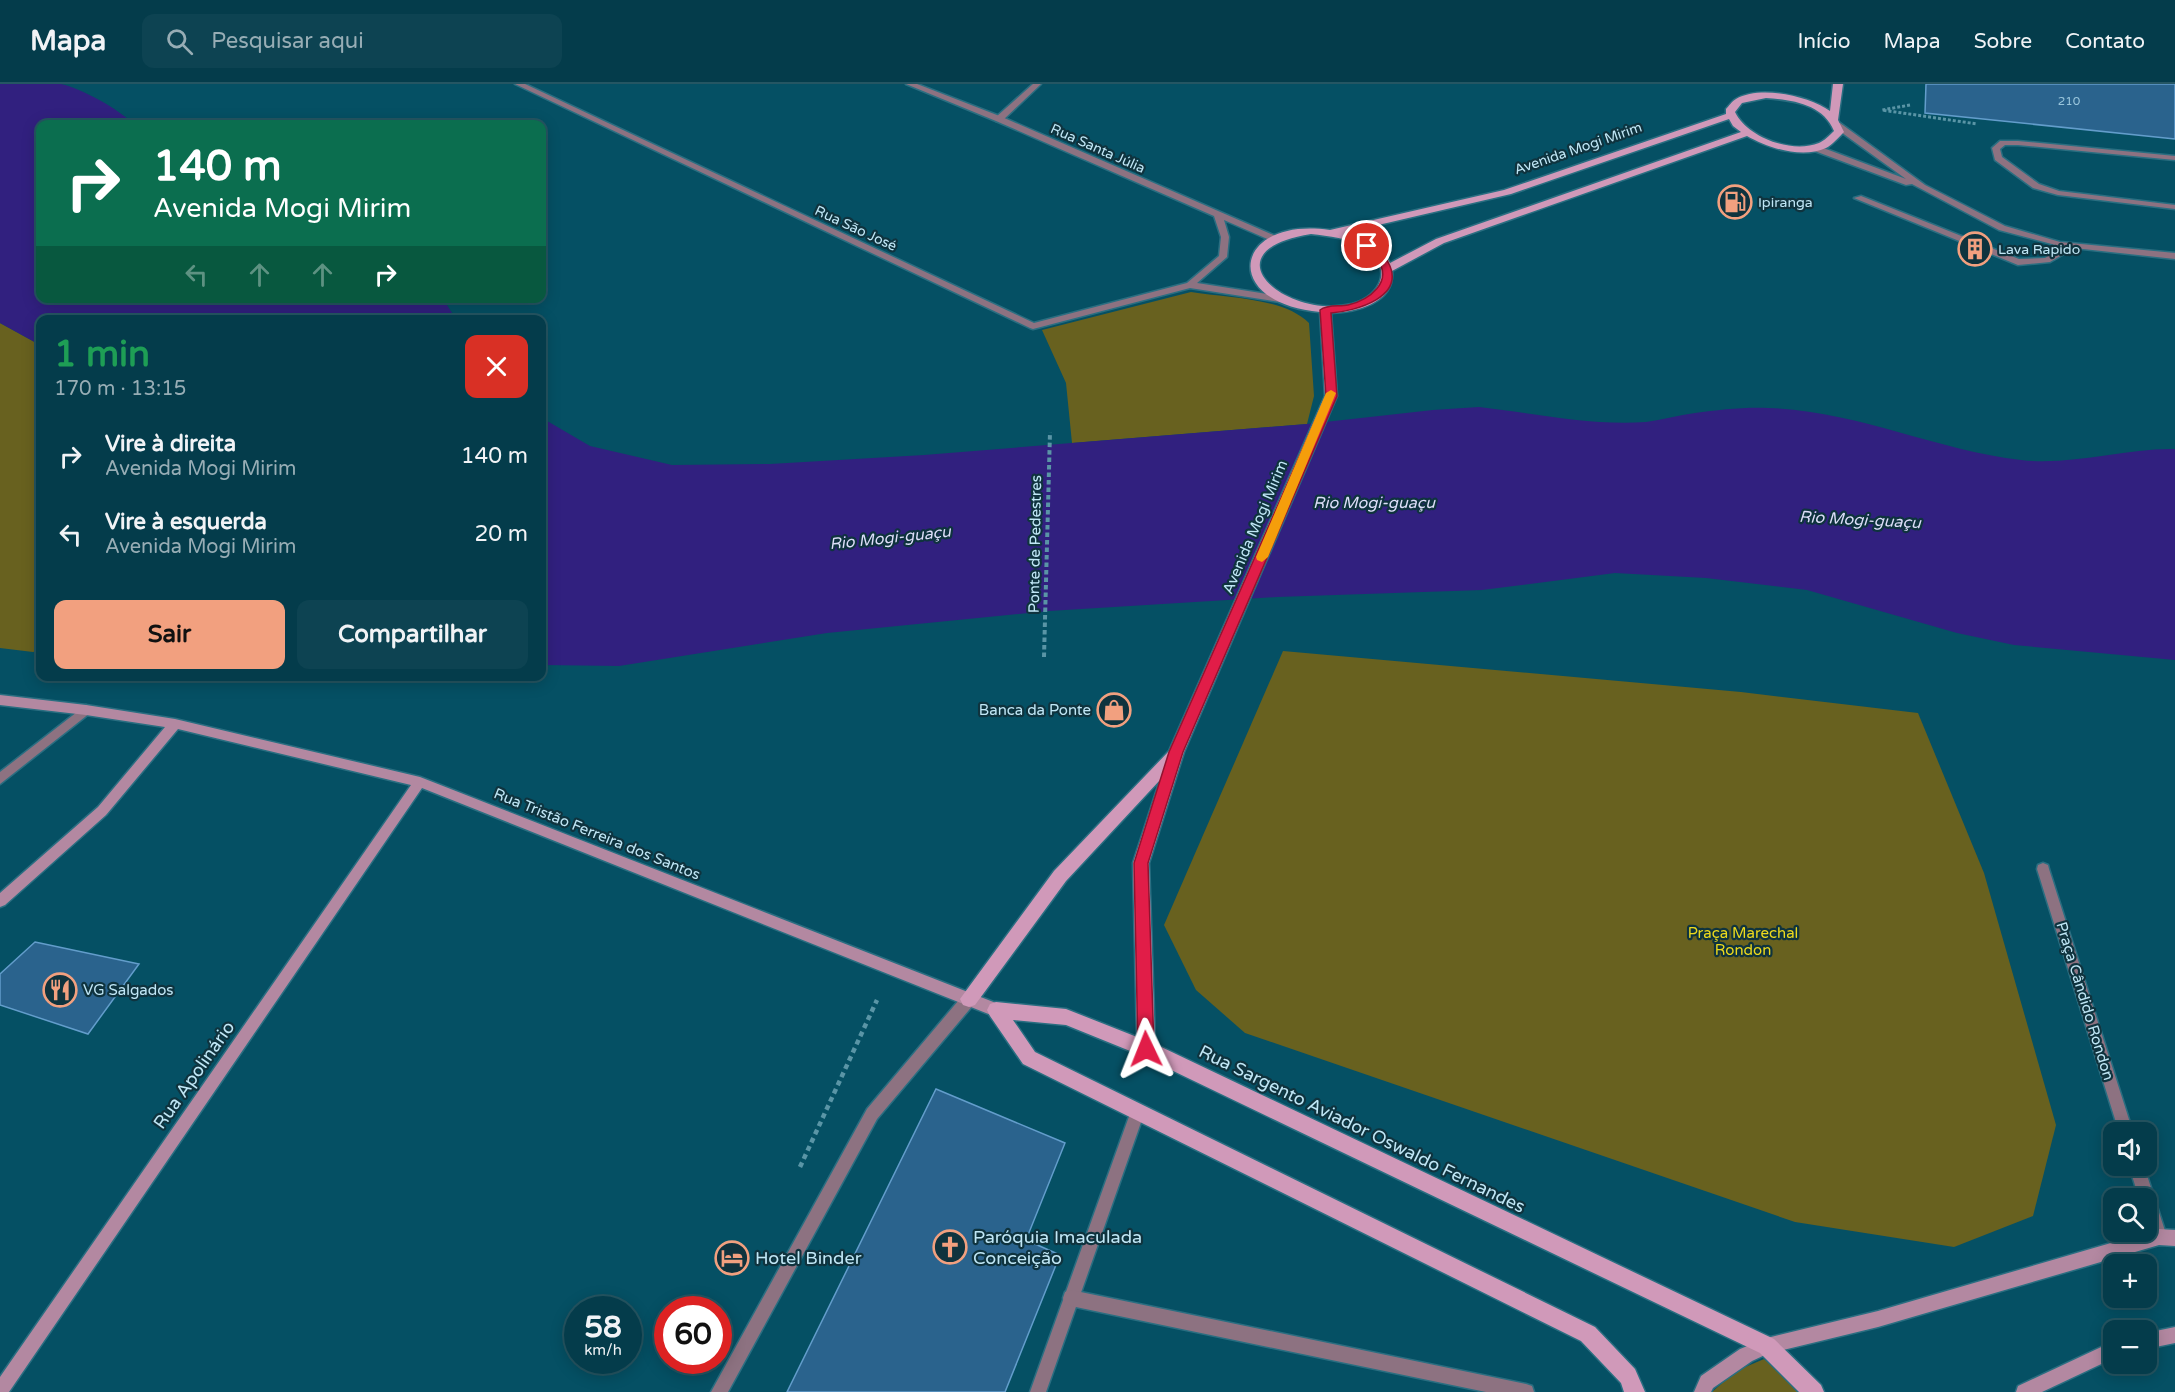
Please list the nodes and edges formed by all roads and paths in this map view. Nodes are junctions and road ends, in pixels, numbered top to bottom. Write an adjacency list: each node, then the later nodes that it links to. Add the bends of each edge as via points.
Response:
1 (519, 84): 22 (street, Rua São José, via 1033,326)
2 (910, 84): 8 (street, Rua Santa Júlia)
3 (1037, 84): 8 (street)
4 (1769, 84): 6 (main road, Avenida Mogi Mirim)
5 (1838, 84): 9 (main road)
6 (1752, 96): 7 (main road, Avenida Mogi Mirim, via 1734,104); 9 (main road, via 1798,100 1826,112)
7 (1730, 116): 10 (main road); 17 (main road, Avenida Mogi Mirim, via 1507,192)
8 (999, 119): 16 (street, Rua Santa Júlia)
9 (1836, 122): 11 (main road, via 1839,132 1835,139); 13 (street)
10 (1745, 134): 11 (main road, via 1779,146); 21 (main road, via 1440,241)
11 (1815, 148): 13 (street)
12 (2175, 158): 15 (street, via 2018,142 1996,148 1998,158 2036,186 2058,193)
13 (1922, 187): 19 (street, via 2002,228)
14 (1858, 198): 19 (street, via 2018,262 2047,260)
15 (2175, 207)
16 (1218, 215): 18 (street, Rua Santa Júlia); 22 (street, Rua São José, via 1225,237 1223,256)
17 (1331, 233): 18 (main road, Avenida Mogi Mirim, via 1311,231); 21 (main road, Avenida Mogi Mirim, via 1367,246)
18 (1275, 239): 23 (main road, via 1261,249 1254,261 1255,274 1264,288)
19 (2071, 246): 20 (street)
20 (2175, 256)
21 (1387, 269): 24 (main road, via 1387,282 1373,298 1347,308)
22 (1190, 285): 23 (street, Rua São José)
23 (1280, 299): 24 (main road)
24 (1325, 310): 30 (main road, Avenida Mogi Mirim, via 1331,396)
25 (1050, 432): 26 (path, Ponte de Pedestres)
26 (1044, 657)
27 (0, 700): 28 (main road, Rua Tristão Ferreira dos Santos)
28 (86, 710): 29 (main road, Rua Tristão Ferreira dos Santos); 31 (street)
29 (176, 724): 32 (main road, Rua Tristão Ferreira dos Santos); 34 (main road, via 102,811)
30 (1176, 752): 36 (main road, Avenida Mogi Mirim, via 1060,876); 38 (main road, Avenida Mogi Mirim, via 1141,863)
31 (0, 779)
32 (420, 782): 35 (main road, Rua Tristão Ferreira dos Santos); 49 (main road, Rua Apolinário)
33 (2043, 869): 40 (street, Praça Cândido Rondon)
34 (0, 901)
35 (891, 969): 36 (main road, Rua Tristão Ferreira dos Santos); 41 (path)
36 (969, 999): 37 (main road, Rua Tristão Ferreira dos Santos); 50 (street, via 872,1114)
37 (996, 1010): 38 (main road, Rua Sargento Aviador Oswaldo Fernandes, via 1066,1017); 39 (main road, via 1029,1058)
38 (1146, 1049): 47 (main road, Rua Sargento Aviador Oswaldo Fernandes)
39 (1138, 1111): 44 (street); 53 (main road, via 1588,1334 1628,1376)
40 (2123, 1122)
41 (798, 1171)
42 (2141, 1176): 43 (street)
43 (2167, 1238): 47 (main road)
44 (1071, 1298): 51 (street); 52 (street)
45 (2175, 1335): 46 (main road)
46 (2157, 1339)
47 (1767, 1346): 54 (main road, via 1746,1355 1707,1382); 55 (main road)
48 (2103, 1354): 56 (main road)
49 (0, 1391)
50 (719, 1392)
51 (1038, 1392)
52 (1526, 1392)
53 (1635, 1392)
54 (1702, 1392)
55 (1814, 1392)
56 (2024, 1392)

